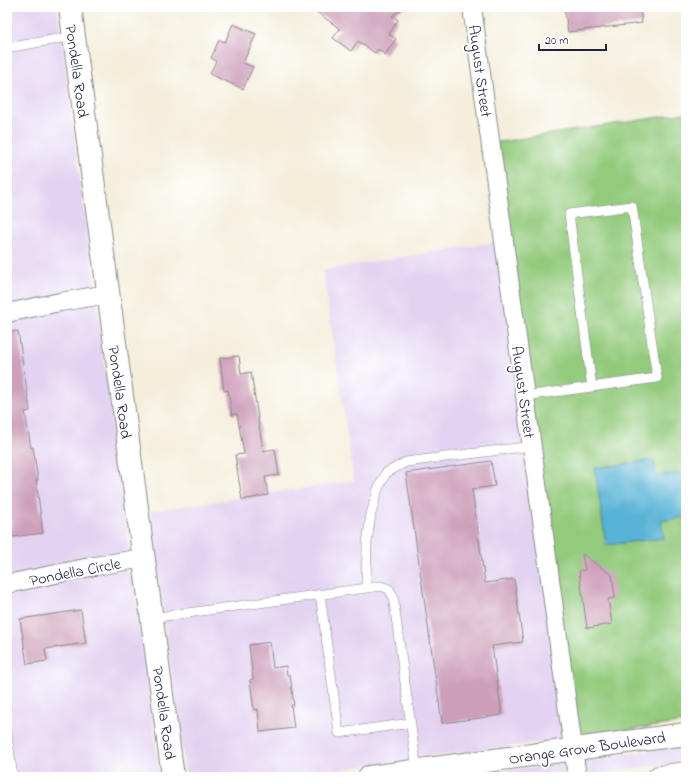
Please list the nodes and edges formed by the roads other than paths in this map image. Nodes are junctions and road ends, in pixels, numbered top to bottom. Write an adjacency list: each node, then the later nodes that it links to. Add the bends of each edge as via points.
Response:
1 (70, 7): 3 (main road, Pondella Road)
2 (472, 7): 8 (street, August Street)
3 (74, 36): 4 (lane); 5 (main road, Pondella Road)
4 (7, 48)
5 (108, 294): 6 (street); 10 (main road, Pondella Road)
6 (7, 313)
7 (592, 387): 7 (lane, via 657,378 632,206 569,214); 8 (lane)
8 (525, 396): 9 (street, August Street)
9 (532, 446): 12 (lane, via 406,462 386,473 378,489 371,514 367,543); 18 (street, August Street)
10 (143, 558): 11 (street, Pondella Circle); 14 (main road, Pondella Road)
11 (7, 584)
12 (366, 588): 13 (lane); 15 (lane, via 389,588 393,596)
13 (320, 594): 14 (lane); 15 (lane, via 339,733)
14 (151, 618): 22 (main road, Pondella Road)
15 (410, 723): 20 (lane)
16 (7, 734): 21 (lane)
17 (686, 734): 18 (main road, Orange Grove Boulevard)
18 (573, 749): 20 (main road, Orange Grove Boulevard); 24 (street, August Street)
19 (686, 773): 25 (main road)
20 (418, 774): 23 (main road, Orange Grove Boulevard)
21 (13, 777)
22 (173, 777)
23 (369, 777)
24 (577, 777)
25 (659, 777)

